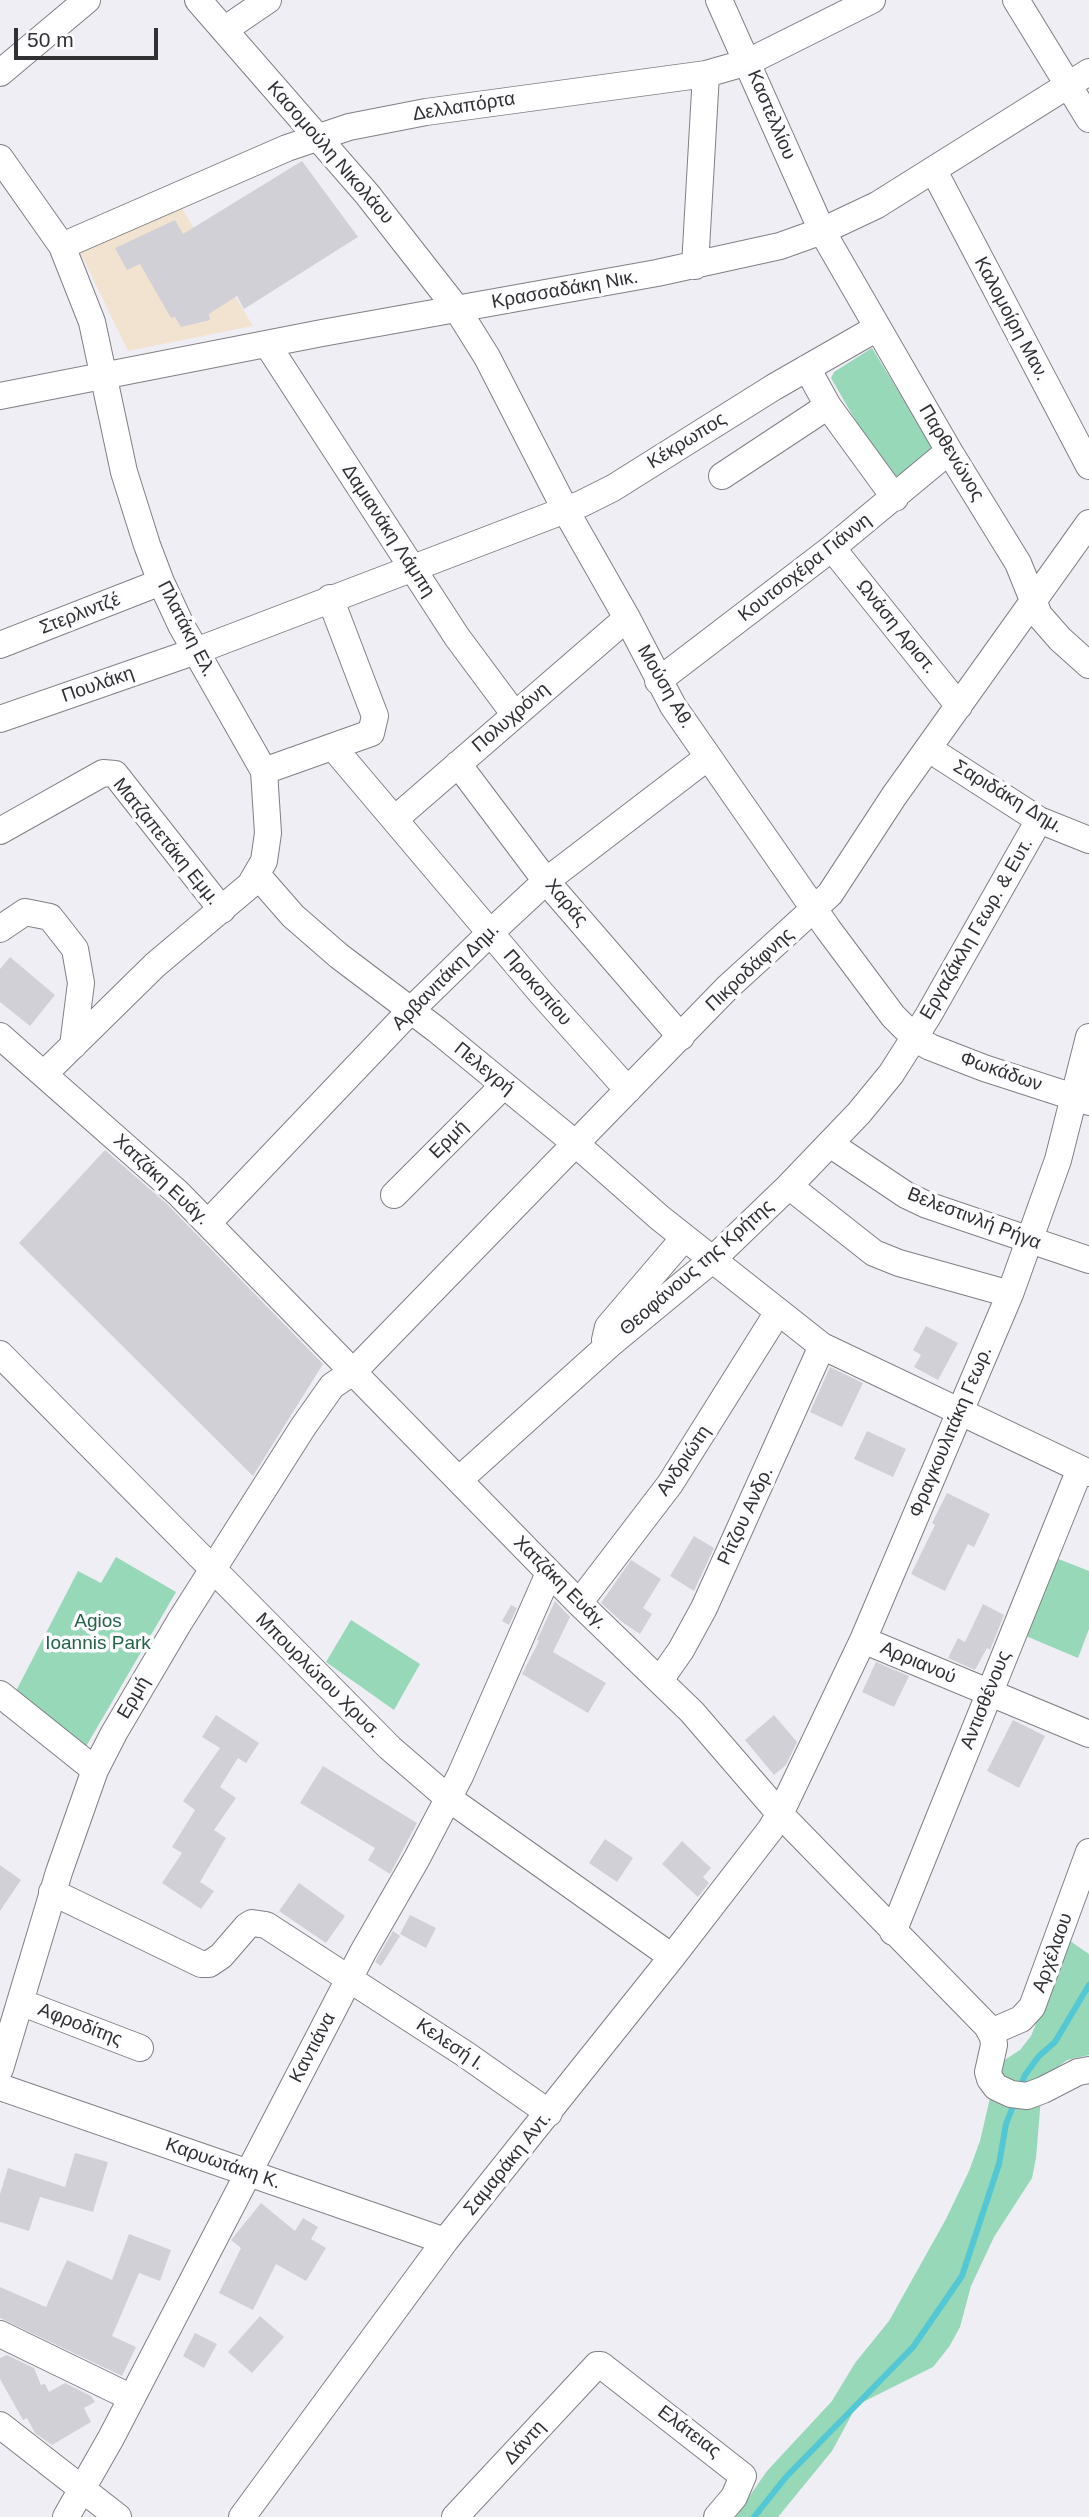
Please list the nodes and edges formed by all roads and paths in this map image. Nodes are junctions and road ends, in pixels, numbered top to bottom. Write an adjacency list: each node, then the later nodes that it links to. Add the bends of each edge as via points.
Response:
1 (87, 0): 9 (street)
2 (198, 0): 7 (street, Κασομούλη Νικολάου)
3 (268, 0): 7 (street)
4 (719, 0): 8 (street, Καστελλίου)
5 (872, 0): 8 (street, Δελλαπόρτα)
6 (1016, 0): 11 (street)
7 (224, 30): 13 (street, Κασομούλη Νικολάου)
8 (748, 62): 10 (street, Δελλαπόρτα); 16 (street, Καστελλίου)
9 (0, 73)
10 (706, 74): 13 (street, Δελλαπόρτα, via 426,112); 18 (street)
11 (1079, 79): 12 (street); 15 (street, Κρασσαδάκη Νικ.)
12 (1089, 119)
13 (317, 137): 17 (street, Δελλαπόρτα); 19 (street, Κασομούλη Νικολάου)
14 (0, 158): 17 (street, Πλατάκη Ελ.)
15 (934, 171): 16 (street, Κρασσαδάκη Νικ.); 27 (street, Καλομοίρη Μαν.)
16 (822, 231): 18 (street, Κρασσαδάκη Νικ.); 20 (street, Παρθενώνος)
17 (62, 246): 23 (street, Πλατάκη Ελ., via 92,322)
18 (695, 266): 19 (street, Κρασσαδάκη Νικ.)
19 (457, 309): 21 (street, Κρασσαδάκη Νικ.); 30 (street, Μούση Αθ., via 487,357)
20 (877, 328): 22 (street, Κέκρωπος); 26 (street, Παρθενώνος)
21 (267, 344): 23 (street, Κρασσαδάκη Νικ.); 33 (street, Δαμιανάκη Λάμπη)
22 (807, 368): 25 (street); 30 (street, Κέκρωπος, via 605,492)
23 (102, 376): 24 (street, Κρασσαδάκη Νικ.); 34 (street, Πλατάκη Ελ., via 124,472)
24 (0, 396)
25 (828, 406): 28 (street); 29 (street)
26 (949, 451): 29 (street, Κουτσοχέρα Γιάννη); 36 (street, Παρθενώνος, via 1018,563)
27 (1089, 466)
28 (722, 476)
29 (895, 498): 32 (street, Κουτσοχέρα Γιάννη)
30 (566, 511): 33 (street, Κέκρωπος); 37 (street, Μούση Αθ.)
31 (1089, 523): 36 (street, Πικροδάφνης)
32 (832, 548): 41 (street, Κουτσοχέρα Γιάννη); 42 (street, Ωνάση Αριστ.)
33 (412, 568): 35 (street, Πουλάκη); 43 (street, Δαμιανάκη Λάμπη)
34 (160, 582): 38 (street, Στερλιντζέ); 39 (street, Πλατάκη Ελ.)
35 (330, 598): 39 (street, Πουλάκη); 45 (street, via 376,716 371,733)
36 (1033, 602): 40 (street, Παρθενώνος, via 1046,625); 42 (street, Πικροδάφνης)
37 (627, 618): 41 (street, Μούση Αθ.); 43 (street, Πολυχρόνη)
38 (0, 645)
39 (196, 651): 44 (street, Πουλάκη); 49 (street, Πλατάκη Ελ.)
40 (1089, 665)
41 (658, 681): 47 (street, Μούση Αθ.)
42 (959, 706): 46 (street, Πικροδάφνης)
43 (515, 715): 48 (street, Πολυχρόνη)
44 (0, 719)
45 (334, 747): 49 (street); 50 (street, Προκοπίου)
46 (929, 749): 51 (street, Σαριδάκη Δημ.); 57 (street, Πικροδάφνης, via 839,884)
47 (708, 757): 55 (street, Αρβανιτάκη Δημ.); 57 (street, Μούση Αθ.)
48 (458, 764): 50 (street, Πολυχρόνη); 55 (street, Χαράς)
49 (264, 771): 54 (street, Πλατάκη Ελ., via 268,842)
50 (395, 819): 59 (street, Προκοπίου)
51 (1040, 820): 53 (street, Σαριδάκη Δημ.); 64 (street, Εργαζάκλη Γεωρ. & Ευτ.)
52 (0, 831): 56 (street, Ματζαπετάκη Εμμ., via 103,773 115,774)
53 (1089, 840)
54 (258, 876): 56 (street); 60 (street, Πελεγρή, via 293,916)
55 (546, 881): 59 (street, Αρβανιτάκη Δημ.); 62 (street, Χαράς)
56 (222, 910): 65 (street, via 175,947)
57 (815, 911): 62 (street, Πικροδάφνης, via 728,987); 64 (street, Μούση Αθ., via 893,1016)
58 (0, 929): 65 (street, via 25,912 50,917 75,949 81,983)
59 (490, 933): 60 (street, Αρβανιτάκη Δημ.); 68 (street, Προκοπίου)
60 (410, 1010): 67 (street, Πελεγρή); 74 (street, Αρβανιτάκη Δημ.)
61 (0, 1036): 66 (street, Χατζάκη Ευάγ.)
62 (681, 1037): 68 (street, Πικροδάφνης)
63 (1089, 1037): 69 (street, Φραγκουλιτάκη Γεωρ.)
64 (915, 1038): 69 (street, Φωκάδων, via 960,1059); 71 (street, Θεοφάνους της Κρήτης, via 883,1086)
65 (73, 1046): 66 (street)
66 (44, 1073): 74 (street, Χατζάκη Ευάγ.)
67 (504, 1084): 70 (street, Πελεγρή); 73 (street, Ερμή)
68 (628, 1090): 70 (street, Πικροδάφνης)
69 (1082, 1099): 76 (street, Φραγκουλιτάκη Γεωρ.)
70 (576, 1144): 75 (street, Πελεγρή); 84 (street, Πικροδάφνης)
71 (830, 1144): 72 (street, Θεοφάνους της Κρήτης); 76 (street, Βελεστινλή Ρήγα, via 915,1200)
72 (789, 1186): 77 (street, Θεοφάνους της Κρήτης); 79 (street, via 874,1254)
73 (394, 1195)
74 (208, 1223): 84 (street, Χατζάκη Ευάγ.)
75 (684, 1238): 77 (street, Πελεγρή); 81 (street, via 608,1327 604,1336)
76 (1030, 1240): 78 (street, Βελεστινλή Ρήγα); 79 (street, Φραγκουλιτάκη Γεωρ.)
77 (712, 1260): 80 (street, Πελεγρή); 81 (street, Θεοφάνους της Κρήτης)
78 (1089, 1260)
79 (1010, 1294): 85 (street, Φραγκουλιτάκη Γεωρ.)
80 (778, 1312): 82 (street, Πελεγρή); 90 (street, Ανδριώτη, via 670,1484)
81 (609, 1345): 87 (street, Θεοφάνους της Κρήτης)
82 (822, 1346): 85 (street, Πελεγρή); 92 (street, Ρίτζου Ανδρ., via 704,1608)
83 (0, 1354): 88 (street, Μπουρλώτου Χρυσ.)
84 (354, 1371): 87 (street, Χατζάκη Ευάγ.); 88 (street, Ερμή, via 332,1386)
85 (961, 1411): 86 (street, Πελεγρή); 91 (street, Φραγκουλιτάκη Γεωρ.)
86 (1084, 1471): 93 (street, Αντισθένους)
87 (460, 1479): 89 (street, Χατζάκη Ευάγ.)
88 (212, 1568): 96 (street, Ερμή); 97 (street, Μπουρλώτου Χρυσ., via 369,1728)
89 (549, 1573): 90 (street, Χατζάκη Ευάγ.); 97 (street, Καντιάνα)
90 (579, 1604): 92 (street, Χατζάκη Ευάγ.)
91 (863, 1640): 93 (street, Αρριανού); 98 (street, Φραγκουλιτάκη Γεωρ.)
92 (660, 1680): 98 (street, Χατζάκη Ευάγ.)
93 (988, 1693): 95 (street, Αρριανού); 101 (street, Αντισθένους)
94 (0, 1694): 96 (street)
95 (1089, 1734)
96 (96, 1770): 100 (street, Ερμή)
97 (448, 1798): 102 (street, Μπουρλώτου Χρυσ.); 103 (street, Καντιάνα)
98 (780, 1814): 101 (street, Χατζάκη Ευάγ.); 102 (street, Σαμαράκη Αντ.)
99 (1089, 1852): 105 (street, Αρχέλαου, via 1032,2007 1021,2019)
100 (52, 1892): 103 (street, Κελεσή Ι., via 197,1964 215,1961 247,1926 259,1923); 104 (street, Ερμή)
101 (893, 1932): 105 (street, Χατζάκη Ευάγ.)
102 (672, 1956): 110 (street, Σαμαράκη Αντ.)
103 (350, 1978): 110 (street, Κελεσή Ι.); 111 (street, Καντιάνα)
104 (20, 2002): 106 (street, Αφροδίτης); 107 (street, Ερμή)
105 (991, 2032): 108 (street, via 994,2045 988,2076 996,2087 1011,2094 1032,2095)
106 (140, 2048)
107 (0, 2069)
108 (1089, 2070)
109 (0, 2087): 111 (street, Καρυωτάκη Κ.)
110 (550, 2113): 112 (street, Σαμαράκη Αντ.)
111 (247, 2173): 112 (street, Καρυωτάκη Κ.); 115 (street, Καντιάνα)
112 (445, 2241): 120 (street, Σαμαράκη Αντ.)
113 (0, 2334): 115 (street)
114 (593, 2368): 121 (street, Δάντη); 122 (street, Ελάτειας, via 601,2365 743,2476 734,2497)
115 (132, 2398): 117 (street, Καντιάνα)
116 (0, 2425): 117 (street)
117 (82, 2489): 118 (street, Καντιάνα); 119 (street)
118 (66, 2517)
119 (118, 2517)
120 (242, 2517)
121 (455, 2517)
122 (717, 2517)

